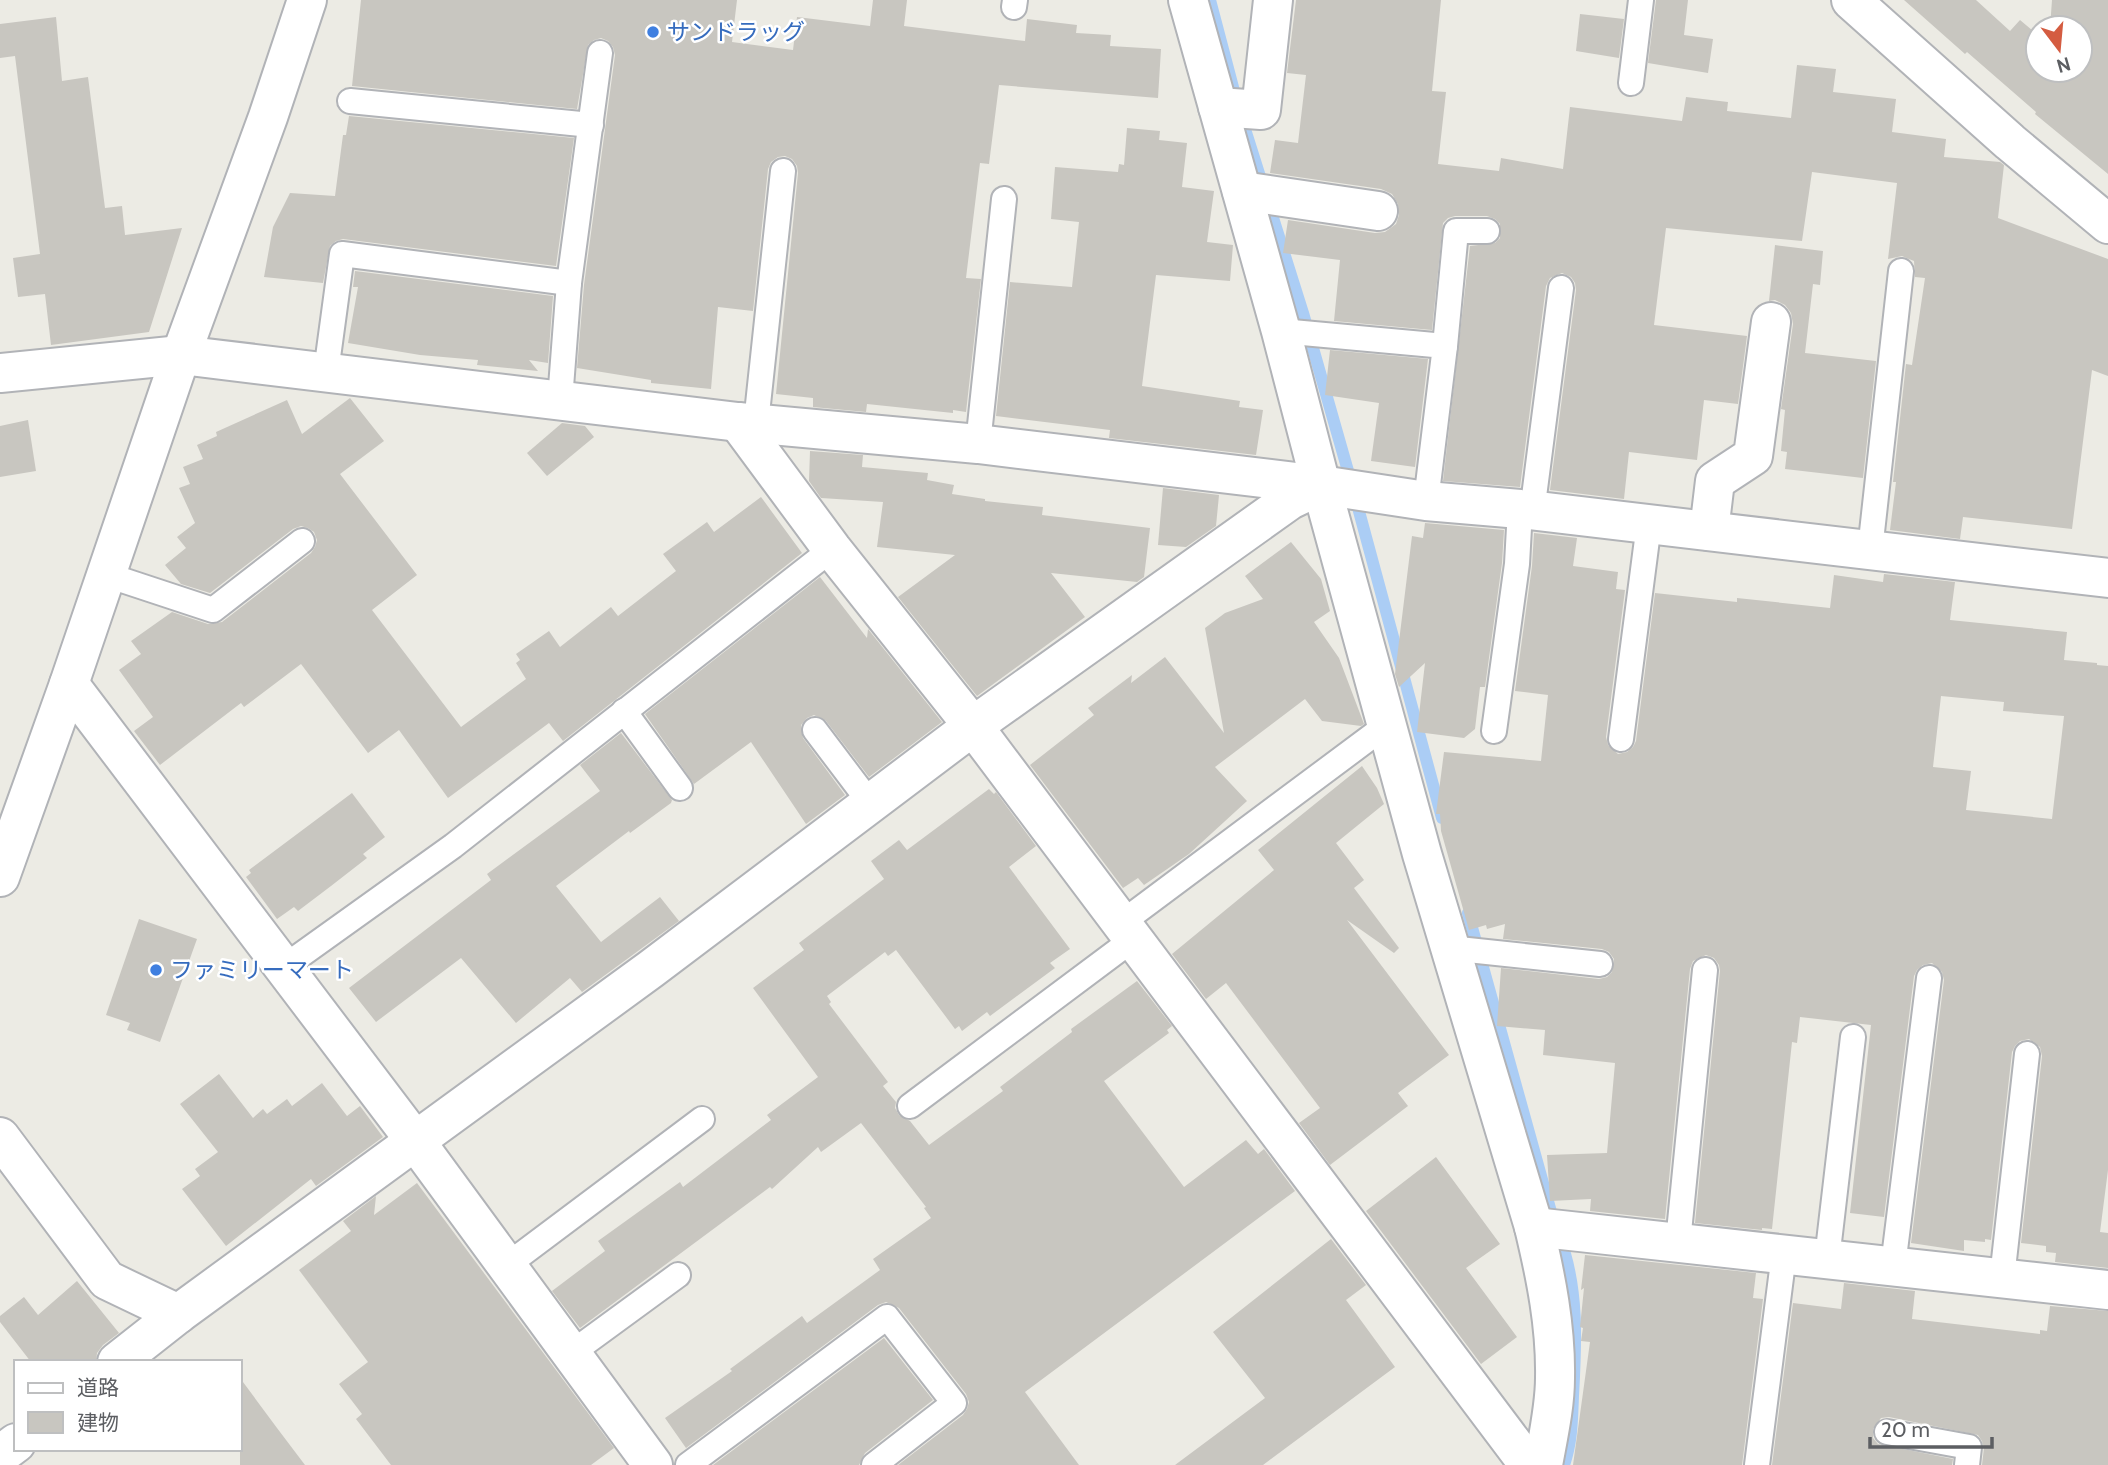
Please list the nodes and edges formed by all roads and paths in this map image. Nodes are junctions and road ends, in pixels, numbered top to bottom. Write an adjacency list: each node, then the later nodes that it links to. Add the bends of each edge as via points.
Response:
1 (307, 0): 23 (street)
2 (1188, 0): 9 (street)
3 (1273, 0): 9 (street, via 1261,110)
4 (1641, 0): 7 (lane)
5 (1851, 0): 15 (street)
6 (600, 53): 10 (lane)
7 (1630, 83)
8 (350, 101): 10 (lane)
9 (1218, 107): 12 (street)
10 (591, 125): 18 (lane)
11 (783, 171): 27 (lane)
12 (1242, 191): 14 (street); 21 (street)
13 (1004, 199): 28 (lane)
14 (1378, 211)
15 (2108, 224)
16 (1487, 231): 22 (lane, via 1457,231)
17 (1901, 271): 36 (lane)
18 (569, 284): 24 (lane, via 342,254); 26 (lane)
19 (1561, 288): 31 (lane)
20 (1771, 322): 33 (street, via 1753,456 1715,481)
21 (1281, 331): 22 (lane); 29 (street)
22 (1445, 345): 30 (lane)
23 (181, 355): 24 (street); 25 (street); 37 (street)
24 (326, 372): 26 (street)
25 (0, 373)
26 (560, 400): 27 (street)
27 (747, 422): 28 (street); 35 (street)
28 (978, 444): 29 (street)
29 (1321, 485): 30 (street); 41 (street); 42 (street, via 1290,500)
30 (1426, 501): 31 (street)
31 (1526, 511): 32 (street); 44 (lane)
32 (1649, 524): 33 (street); 45 (lane)
33 (1709, 531): 36 (street)
34 (302, 541): 37 (lane, via 214,610)
35 (832, 549): 40 (lane); 42 (street)
36 (1870, 550): 38 (street)
37 (107, 575): 39 (street)
38 (2108, 578)
39 (69, 684): 48 (street); 52 (street)
40 (624, 711): 46 (lane); 52 (lane, via 453,846)
41 (1388, 724): 49 (lane); 50 (street)
42 (973, 726): 47 (street); 49 (street)
43 (815, 730): 47 (lane)
44 (1494, 731)
45 (1621, 739)
46 (680, 788)
47 (871, 804): 60 (street)
48 (0, 877)
49 (1126, 932): 57 (lane); 77 (street)
50 (1449, 948): 51 (lane); 61 (street)
51 (1600, 964)
52 (284, 967): 60 (street)
53 (1705, 970): 62 (lane)
54 (1929, 978): 66 (lane)
55 (1853, 1037): 64 (lane)
56 (2027, 1054): 68 (lane)
57 (910, 1107)
58 (702, 1119): 65 (lane)
59 (0, 1137): 70 (street, via 107,1280)
60 (416, 1142): 65 (street); 70 (street)
61 (1534, 1227): 62 (street); 78 (street, via 1553,1325 1555,1380)
62 (1678, 1242): 63 (street)
63 (1784, 1254): 64 (street); 79 (lane)
64 (1827, 1259): 66 (street)
65 (506, 1266): 71 (street)
66 (1894, 1266): 68 (street)
67 (678, 1275): 71 (lane)
68 (2002, 1278): 69 (street)
69 (2108, 1290)
70 (178, 1314): 72 (street)
71 (570, 1354): 74 (street)
72 (120, 1360)
73 (1887, 1432): 80 (lane, via 1969,1447)
74 (653, 1465)
75 (688, 1465): 76 (lane, via 887,1317 954,1404)
76 (874, 1465)
77 (1529, 1465)
78 (1544, 1465)
79 (1757, 1465)
80 (1967, 1465)

